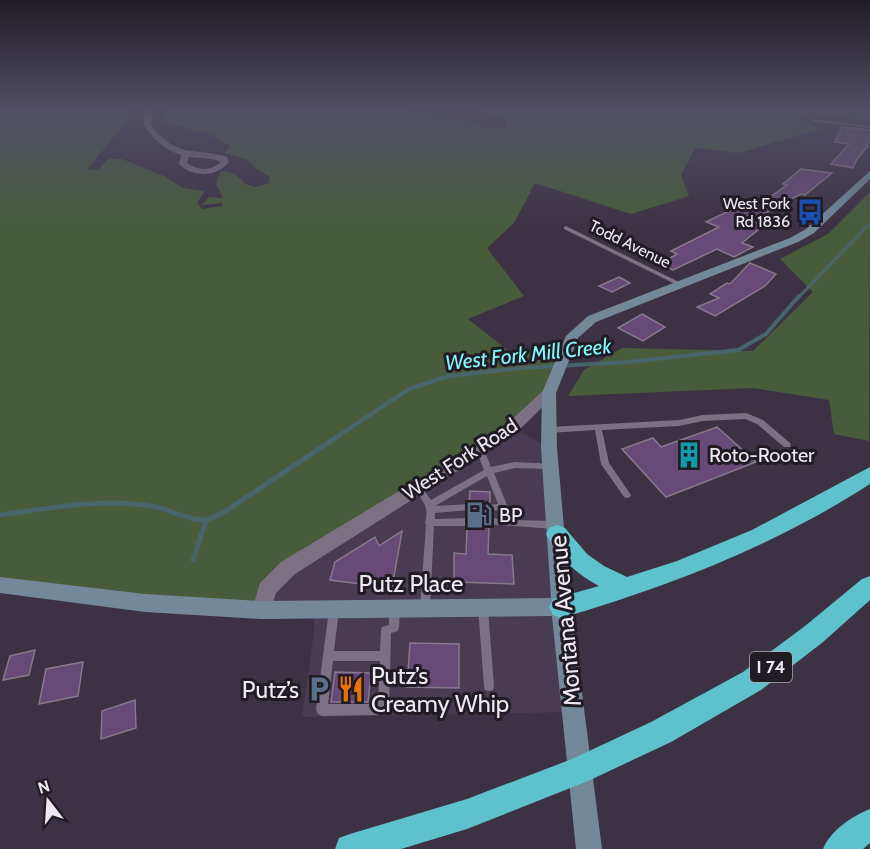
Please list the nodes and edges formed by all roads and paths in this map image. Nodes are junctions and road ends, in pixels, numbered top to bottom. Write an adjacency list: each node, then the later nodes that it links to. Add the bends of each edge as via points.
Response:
1 (176, 148): 2 (street)
2 (185, 154)
3 (870, 174): 5 (street, West Fork Road, via 810,231 775,249)
4 (566, 228): 5 (lane, Todd Avenue)
5 (681, 285): 6 (street, West Fork Road, via 585,323 572,336)
6 (549, 393): 8 (street, Montana Avenue); 10 (street, West Fork Road, via 513,427)
7 (598, 427): 8 (lane); 9 (lane, via 746,416 760,422); 15 (lane, via 605,464)
8 (549, 430): 11 (street, Montana Avenue)
9 (787, 445)
10 (480, 449): 12 (lane); 14 (street, West Fork Road)
11 (550, 466): 12 (lane, via 515,465); 24 (street, Montana Avenue)
12 (489, 471): 16 (lane); 19 (lane)
13 (870, 474): 27 (highway, via 788,525)
14 (418, 488): 16 (lane); 33 (street, West Fork Road, via 288,568 267,589)
15 (627, 495)
16 (431, 507): 17 (lane); 22 (lane)
17 (469, 507)
18 (489, 507): 19 (lane)
19 (504, 508): 23 (lane)
20 (468, 522): 22 (lane)
21 (489, 522): 23 (lane)
22 (429, 523): 29 (lane)
23 (510, 523): 24 (lane)
24 (556, 530): 27 (highway, via 569,554 605,579); 28 (street, Montana Avenue)
25 (0, 585): 33 (street, via 145,603)
26 (870, 586): 38 (highway, I 74, via 752,681 661,732 578,771 467,814)
27 (628, 588): 28 (highway)
28 (561, 607): 30 (street, Putz Place); 39 (street, Montana Avenue)
29 (425, 608): 30 (street, Putz Place); 32 (street, Putz Place)
30 (483, 608): 36 (lane)
31 (334, 609): 32 (street, Putz Place); 33 (street, Putz Place); 34 (lane)
32 (394, 609): 35 (lane, via 394,628 386,630)
33 (262, 610)
34 (329, 656): 35 (lane); 35 (lane, via 322,710 383,709)
35 (385, 656)
36 (489, 686)
37 (870, 824): 40 (highway)
38 (350, 849)
39 (589, 849)
40 (838, 849)

